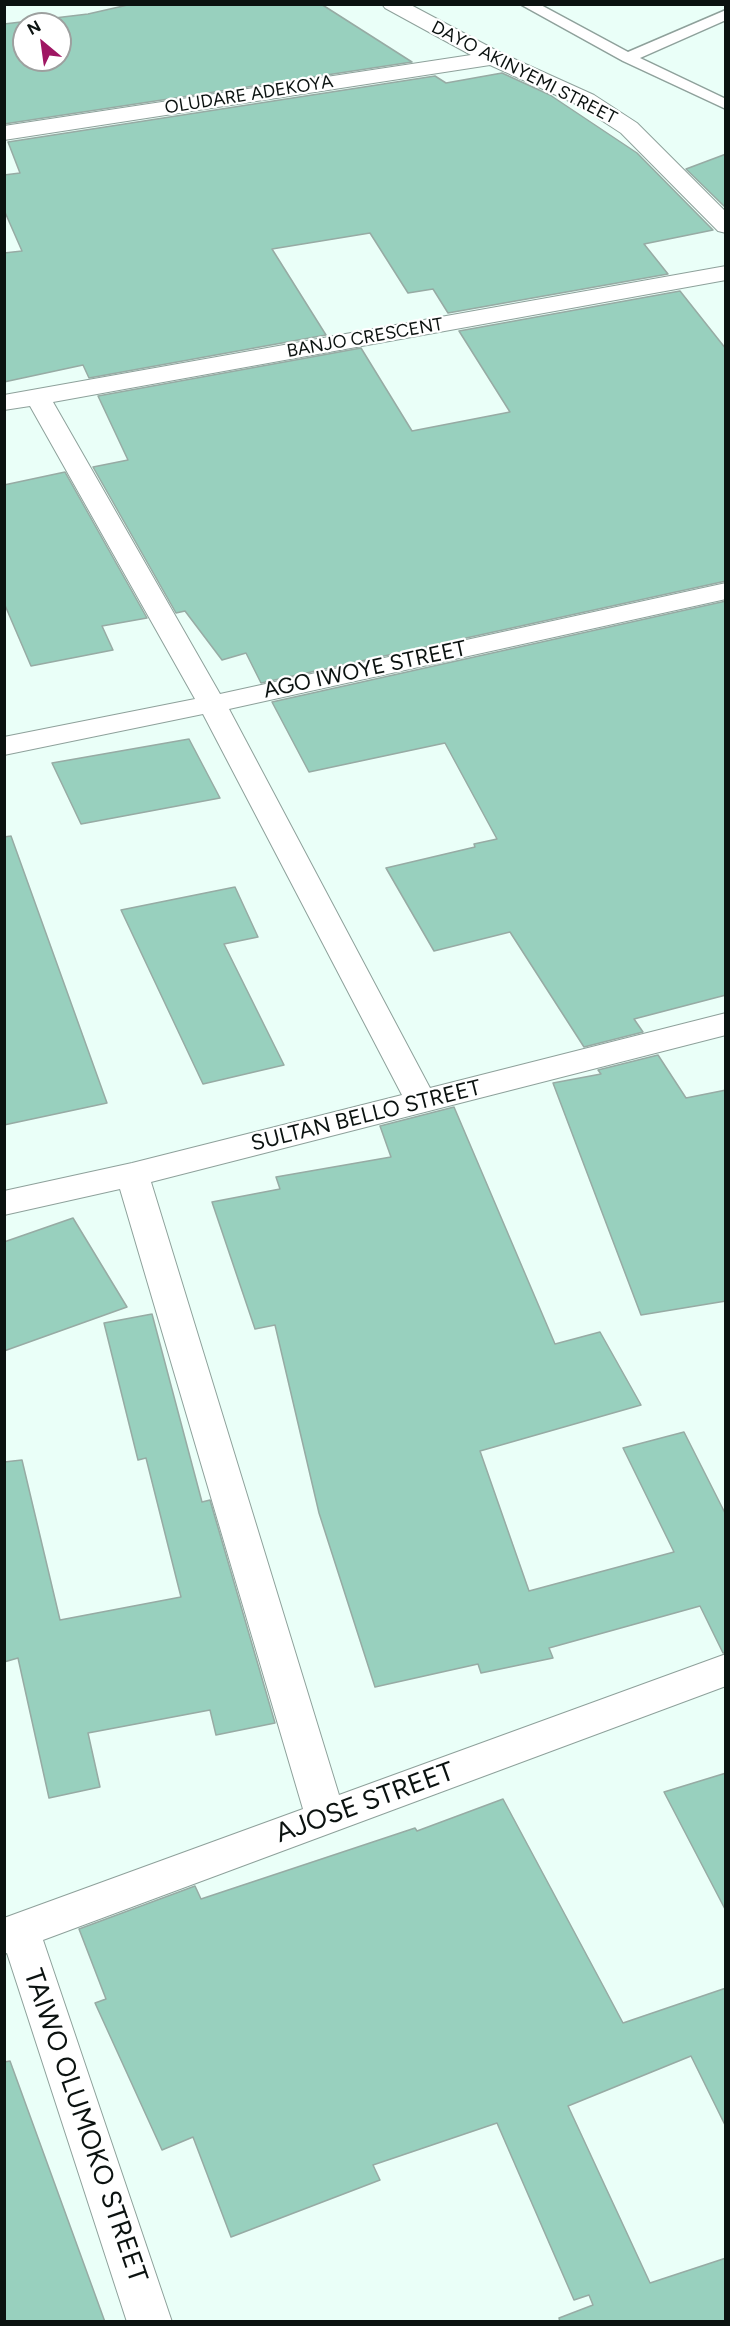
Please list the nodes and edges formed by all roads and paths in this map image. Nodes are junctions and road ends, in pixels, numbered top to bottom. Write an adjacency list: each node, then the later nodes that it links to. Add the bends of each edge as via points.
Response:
1 (392, 4): 4 (street, DAYO AKINYEMI STREET)
2 (527, 4): 5 (lane)
3 (726, 14): 5 (lane)
4 (493, 58): 7 (street, OLUDARE ADEKOYA); 8 (street, DAYO AKINYEMI STREET, via 586,100 629,128)
5 (628, 58): 6 (lane)
6 (726, 105)
7 (4, 133)
8 (726, 226)
9 (726, 273): 10 (street, BANJO CRESCENT)
10 (38, 397): 11 (street, BANJO CRESCENT); 13 (street)
11 (4, 403)
12 (726, 591): 13 (street, AGO IWOYE STREET)
13 (212, 704): 14 (street, AGO IWOYE STREET); 16 (street)
14 (4, 746)
15 (726, 1024): 16 (street, SULTAN BELLO STREET)
16 (422, 1103): 17 (street, SULTAN BELLO STREET)
17 (132, 1175): 18 (street, SULTAN BELLO STREET); 20 (street)
18 (4, 1203)
19 (726, 1670): 20 (street, AJOSE STREET)
20 (326, 1818): 21 (street, AJOSE STREET)
21 (12, 1934): 22 (street, TAIWO OLUMOKO STREET)
22 (150, 2322)

